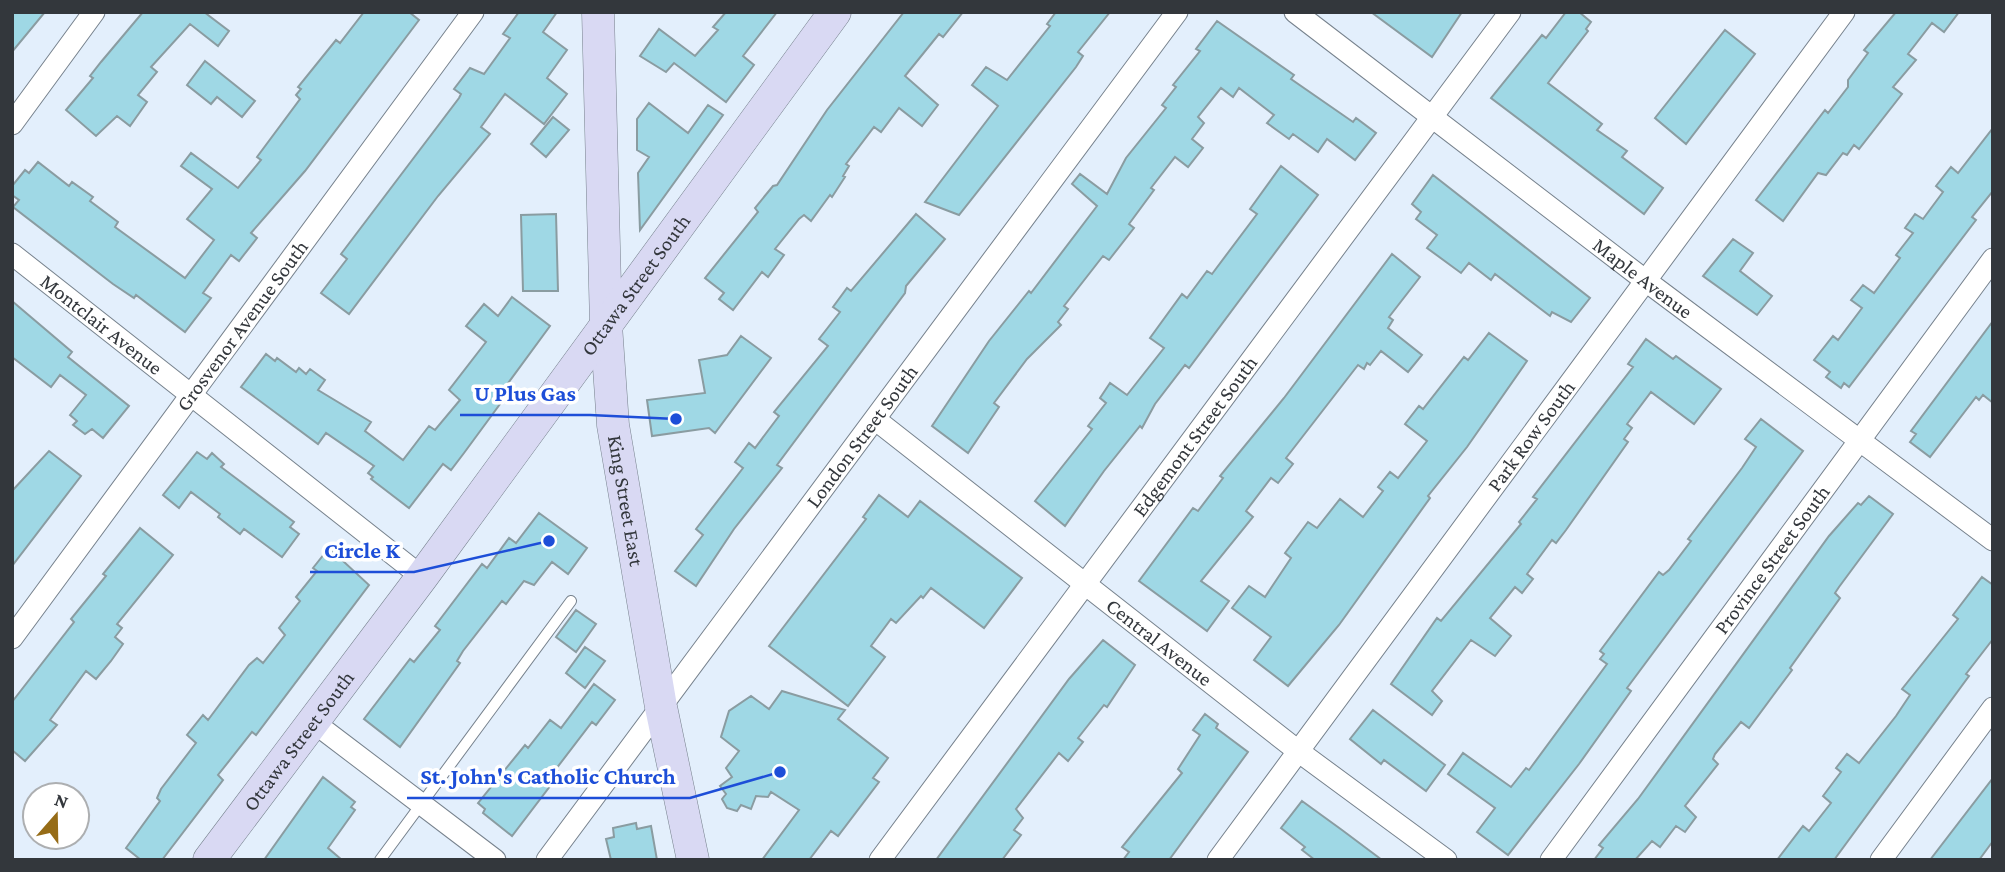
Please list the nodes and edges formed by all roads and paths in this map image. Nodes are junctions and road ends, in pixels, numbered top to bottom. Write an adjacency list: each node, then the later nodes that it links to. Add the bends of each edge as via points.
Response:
1 (94, 12): 10 (street)
2 (472, 12): 15 (street, Grosvenor Avenue South)
3 (598, 12): 14 (main road, King Street East)
4 (835, 12): 14 (main road, Ottawa Street South)
5 (1177, 12): 16 (street, London Street South)
6 (1295, 12): 9 (street, Maple Avenue)
7 (1510, 12): 9 (street, Edgemont Street South)
8 (1844, 12): 13 (street, Park Row South)
9 (1433, 116): 13 (street, Maple Avenue); 20 (street, Edgemont Street South)
10 (12, 124)
11 (12, 254): 15 (street, Montclair Avenue)
12 (1993, 259): 17 (street, Province Street South)
13 (1646, 281): 17 (street, Maple Avenue); 26 (street, Park Row South)
14 (606, 325): 19 (main road, Ottawa Street South); 23 (main road, King Street East, via 613,425)
15 (190, 395): 19 (street, Montclair Avenue); 22 (street, Grosvenor Avenue South)
16 (876, 420): 20 (street, Central Avenue); 23 (street, London Street South)
17 (1857, 439): 18 (street, Maple Avenue); 36 (street, Province Street South)
18 (1993, 540)
19 (422, 577): 25 (main road, Ottawa Street South)
20 (1086, 582): 26 (street, Central Avenue); 33 (street, Edgemont Street South)
21 (571, 601): 27 (lane)
22 (12, 638)
23 (661, 707): 31 (street, London Street South); 32 (main road, King Street East)
24 (1993, 708): 37 (street)
25 (312, 721): 27 (street); 28 (main road, Ottawa Street South)
26 (1298, 751): 34 (street, Park Row South); 35 (street, Central Avenue)
27 (420, 805): 29 (lane); 30 (street)
28 (209, 860)
29 (380, 860)
30 (495, 860)
31 (547, 860)
32 (694, 860)
33 (880, 860)
34 (1218, 860)
35 (1446, 860)
36 (1550, 860)
37 (1881, 860)

